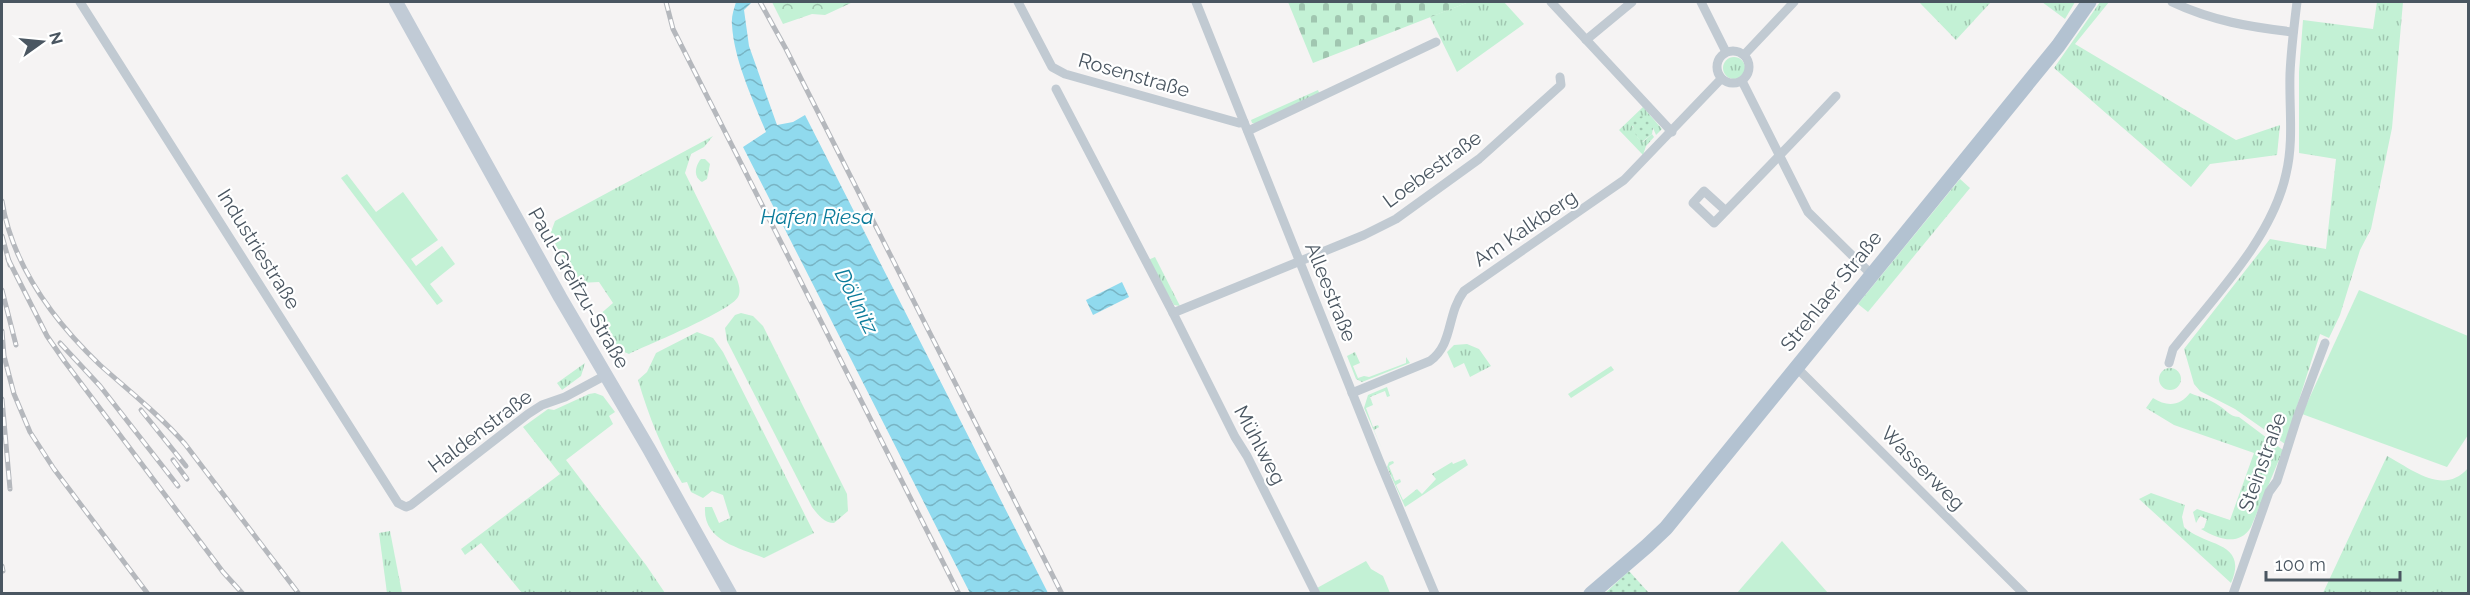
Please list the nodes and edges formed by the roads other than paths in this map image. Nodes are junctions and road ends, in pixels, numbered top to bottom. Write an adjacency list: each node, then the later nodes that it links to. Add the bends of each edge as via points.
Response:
1 (80, 2): 34 (street, Industriestraße, via 398,503)
2 (396, 2): 32 (main road, Paul-Greifzu-Straße)
3 (1018, 2): 22 (street, Rosenstraße, via 1052,67)
4 (1197, 2): 22 (street, Alleestraße)
5 (1551, 2): 13 (street)
6 (1632, 2): 13 (street)
7 (1701, 2): 15 (street)
8 (1794, 2): 16 (street)
9 (2089, 2): 27 (main road, Strehlaer Straße, via 2058,46)
10 (2172, 2): 12 (street, via 2226,22)
11 (2297, 2): 12 (street)
12 (2293, 32): 30 (street, via 2292,132 2281,192 2257,238 2173,350)
13 (1586, 40): 23 (street)
14 (1436, 42): 22 (street)
15 (1726, 52): 16 (street); 18 (street, via 1716,66)
16 (1744, 55): 19 (street, via 1749,68)
17 (1560, 77): 26 (street, Loebestraße, via 1561,85 1502,140 1406,213)
18 (1721, 79): 19 (street, via 1731,83); 23 (street, Am Kalkberg)
19 (1742, 81): 24 (street)
20 (1056, 89): 28 (street, Mühlweg)
21 (1836, 96): 24 (street)
22 (1246, 127): 26 (street, Alleestraße)
23 (1672, 132): 33 (street, Am Kalkberg, via 1617,186 1464,291 1455,303 1438,355)
24 (1779, 156): 25 (street); 27 (street, via 1808,212)
25 (1726, 211)
26 (1300, 261): 28 (street); 33 (street, Alleestraße)
27 (1872, 275): 31 (main road, Strehlaer Straße)
28 (1173, 313): 36 (street, Mühlweg)
29 (2325, 343): 40 (street, Steinstraße)
30 (2169, 363)
31 (1797, 367): 38 (main road, Strehlaer Straße, via 1666,528); 39 (street, Wasserweg)
32 (606, 375): 34 (street, Haldenstraße, via 535,410); 35 (main road, Paul-Greifzu-Straße)
33 (1352, 393): 37 (street, Alleestraße)
34 (411, 505)
35 (730, 594)
36 (1316, 594)
37 (1436, 594)
38 (1591, 594)
39 (2024, 594)
40 (2234, 594)

